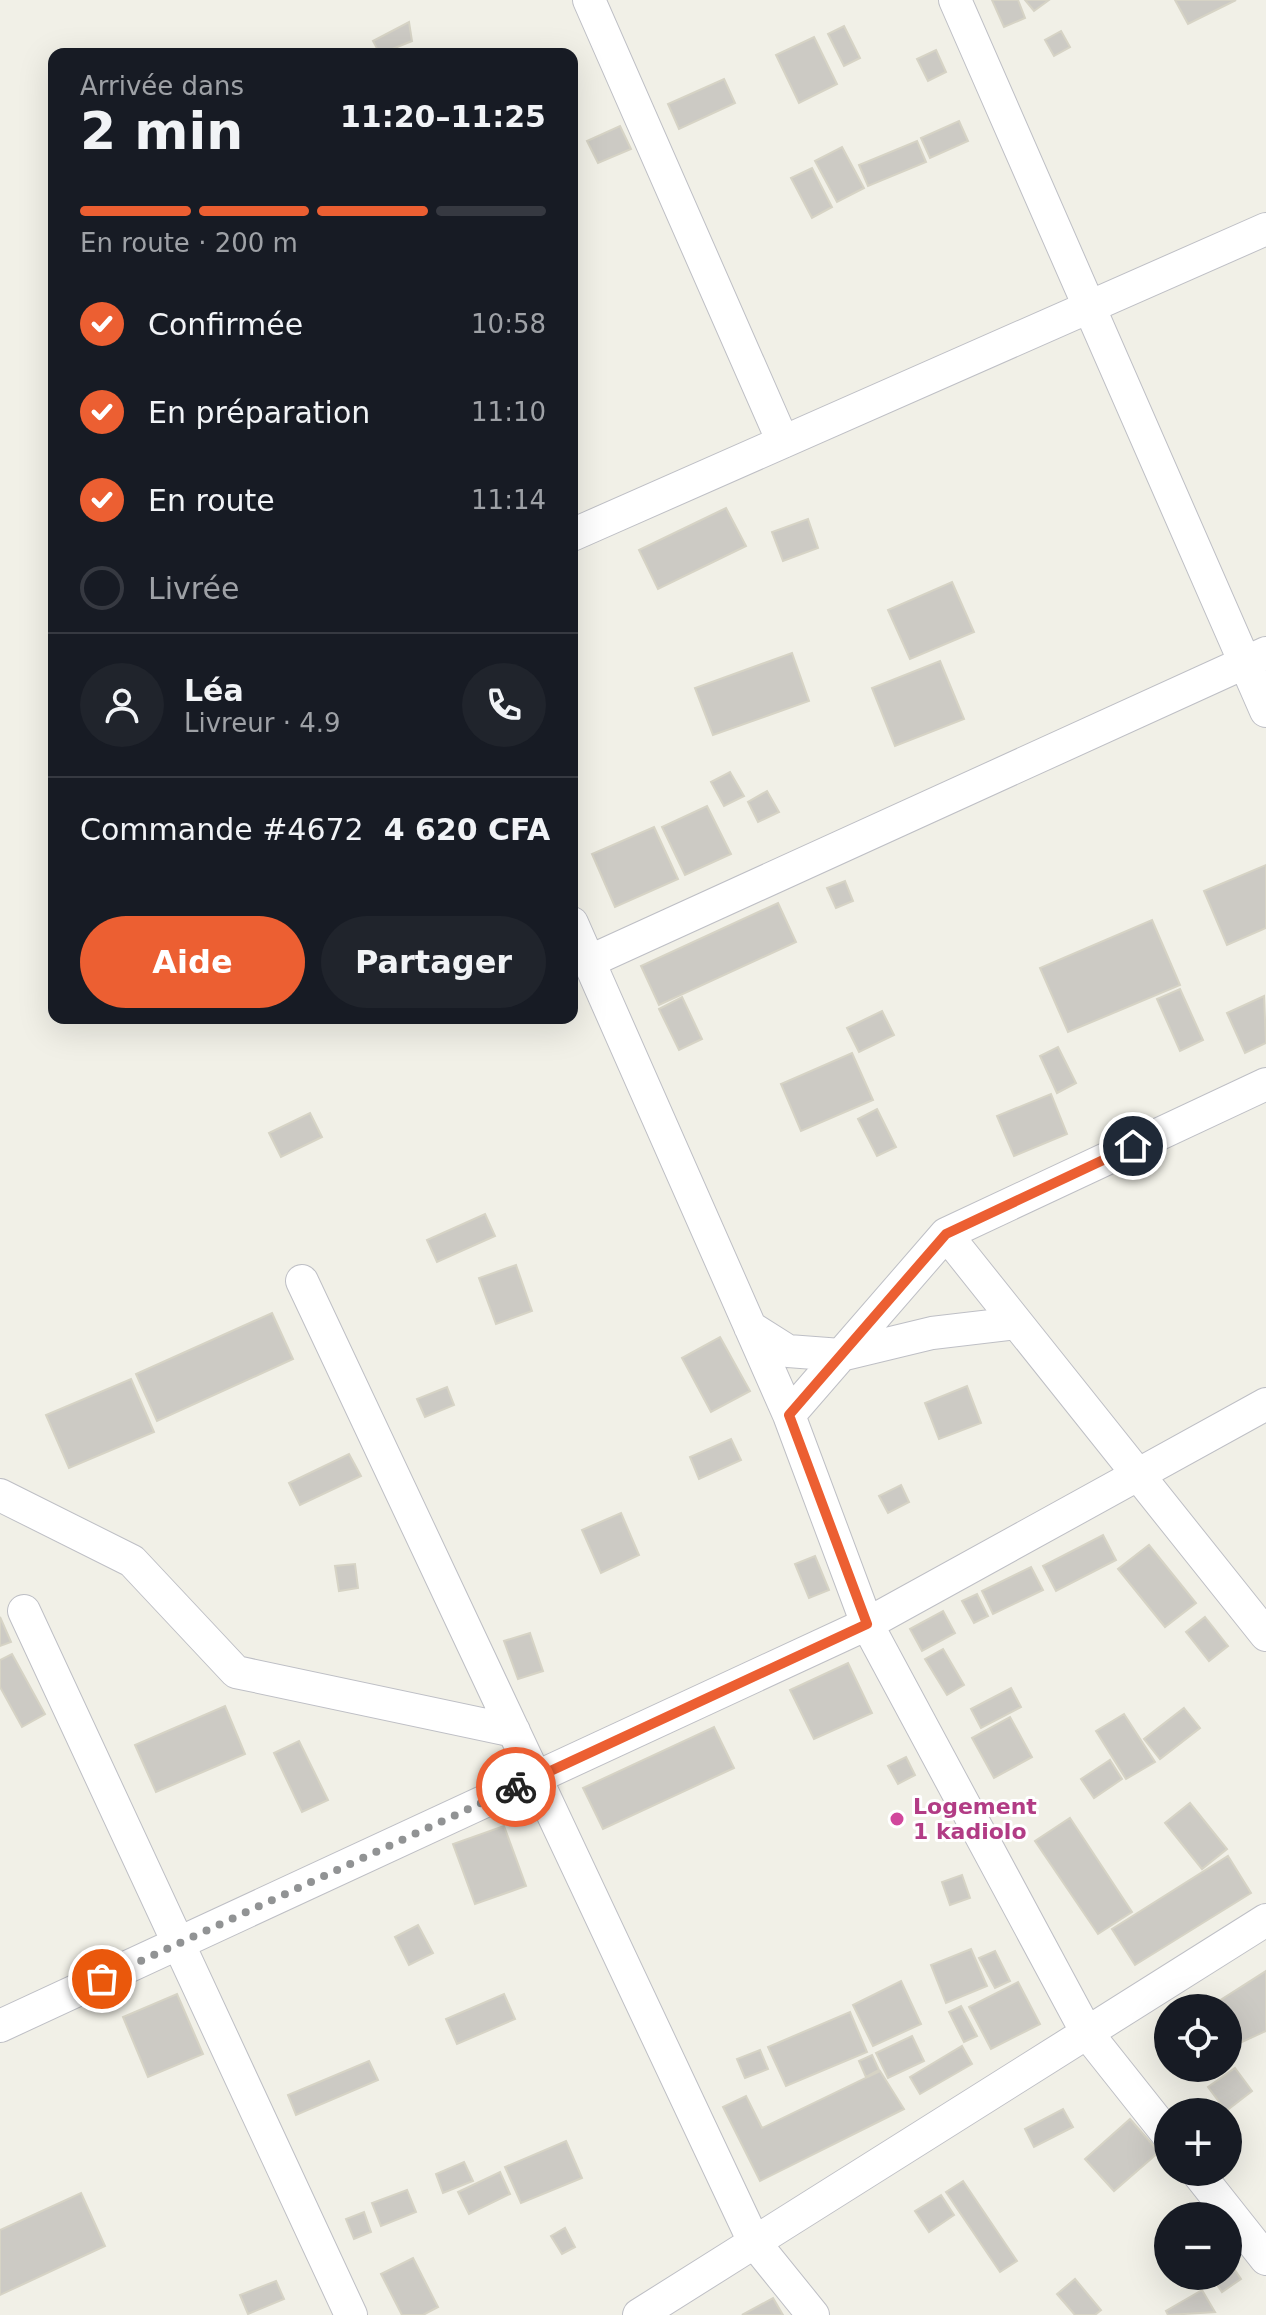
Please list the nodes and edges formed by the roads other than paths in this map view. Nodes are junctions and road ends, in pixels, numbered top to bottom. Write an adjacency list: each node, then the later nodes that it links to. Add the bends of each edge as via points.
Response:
1 (589, 0): 5 (street)
2 (955, 0): 4 (street)
3 (1266, 229): 4 (street)
4 (1089, 307): 5 (street); 7 (street)
5 (783, 442): 6 (street)
6 (578, 532)
7 (1255, 658): 8 (street); 10 (street)
8 (1266, 711)
9 (578, 938): 10 (street)
10 (588, 962): 15 (street)
11 (1266, 1084): 12 (street)
12 (946, 1234): 14 (street); 16 (street)
13 (302, 1281): 24 (street)
14 (1017, 1323): 16 (street, via 932,1333); 19 (street)
15 (750, 1327): 16 (street, via 788,1351); 18 (street)
16 (841, 1355): 18 (street)
17 (1266, 1404): 19 (street)
18 (789, 1415): 22 (street)
19 (1139, 1474): 22 (street); 23 (street)
20 (0, 1495): 24 (street, via 132,1561 236,1672)
21 (24, 1611): 27 (street)
22 (867, 1624): 25 (street); 29 (street)
23 (1266, 1635)
24 (514, 1731): 25 (street)
25 (536, 1778): 27 (street); 32 (street)
26 (1266, 1920): 29 (street)
27 (179, 1943): 28 (street); 34 (street)
28 (0, 2026)
29 (1087, 2033): 30 (street); 32 (street)
30 (1154, 2117)
31 (1208, 2186): 33 (street)
32 (754, 2242): 35 (street); 36 (street)
33 (1266, 2259)
34 (351, 2315)
35 (639, 2315)
36 (813, 2315)

